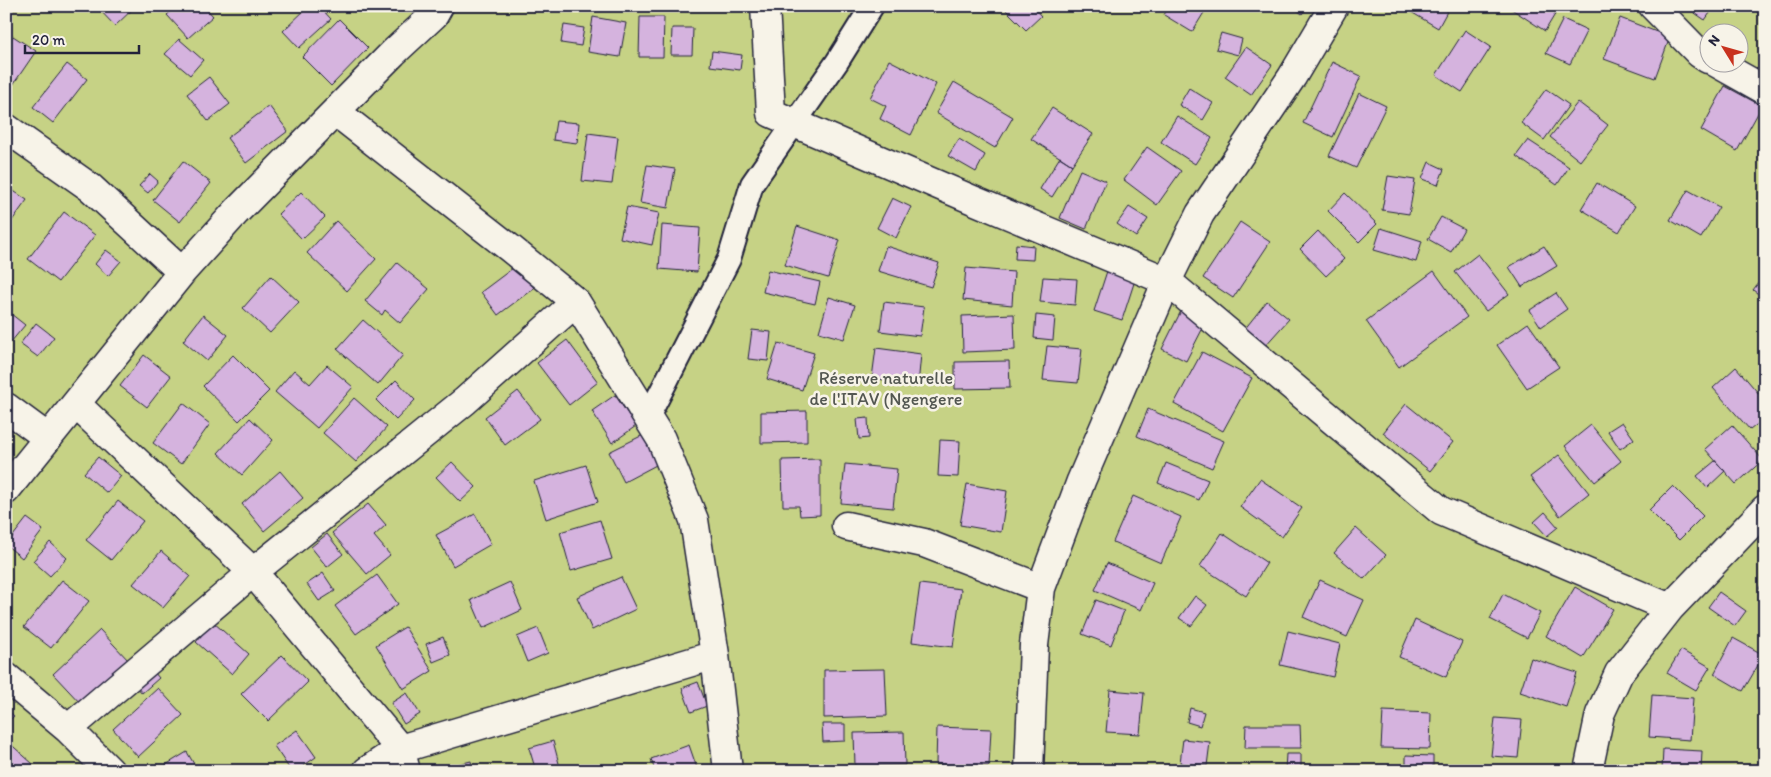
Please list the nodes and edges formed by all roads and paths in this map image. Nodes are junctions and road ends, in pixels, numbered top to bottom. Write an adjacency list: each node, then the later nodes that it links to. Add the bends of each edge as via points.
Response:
1 (439, 6): 9 (street)
2 (765, 6): 10 (street, via 771,113)
3 (872, 6): 10 (lane)
4 (1334, 6): 13 (street, via 1292,77 1200,214)
5 (1653, 6): 6 (street)
6 (1698, 52)
7 (1733, 72): 8 (street)
8 (1765, 90)
9 (336, 112): 12 (street, via 236,212); 14 (street)
10 (795, 123): 13 (street); 17 (lane, via 752,184 729,259)
11 (6, 128): 12 (street, via 91,188)
12 (182, 272): 15 (street)
13 (1167, 281): 23 (street, via 1081,481); 24 (street, via 1441,511)
14 (576, 302): 17 (street); 22 (street, via 465,401)
15 (76, 404): 18 (street); 22 (street)
16 (6, 407): 18 (street)
17 (648, 417): 25 (street, via 661,439 694,520)
18 (48, 438): 19 (street)
19 (6, 490)
20 (1765, 509): 24 (street)
21 (846, 526): 23 (street, via 924,544)
22 (253, 572): 27 (street); 28 (street)
23 (1041, 588): 32 (street, via 1034,646)
24 (1670, 608): 33 (street, via 1619,673 1600,714)
25 (715, 655): 28 (street); 31 (street)
26 (6, 677): 27 (street)
27 (68, 729): 29 (street)
28 (403, 760): 30 (street)
29 (110, 771)
30 (366, 771)
31 (728, 771)
32 (1029, 771)
33 (1588, 771)

